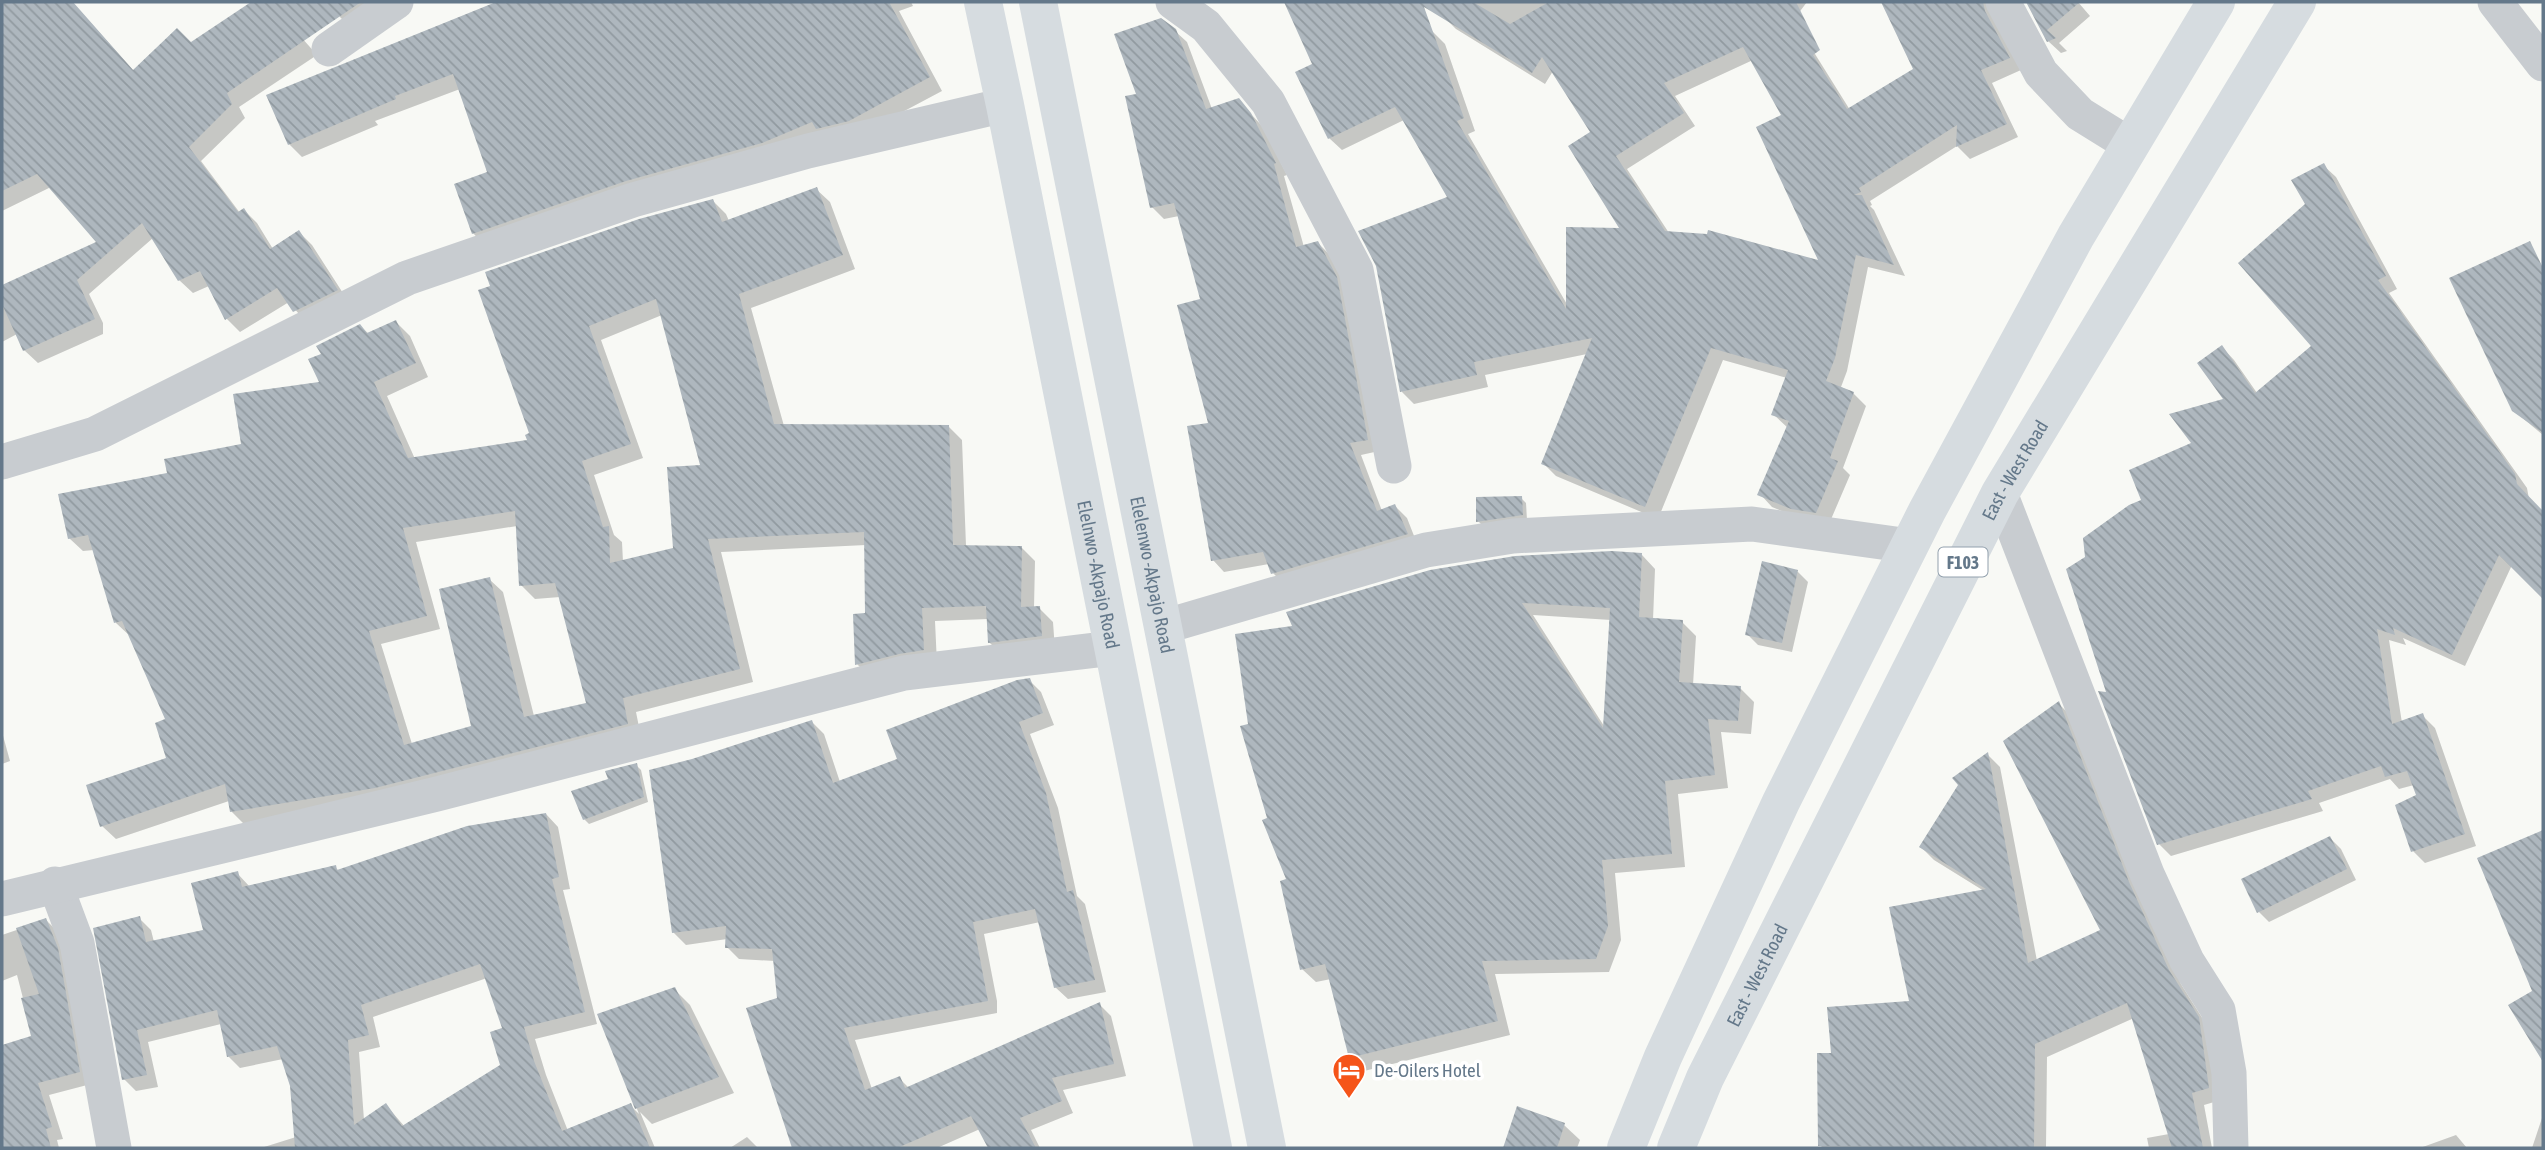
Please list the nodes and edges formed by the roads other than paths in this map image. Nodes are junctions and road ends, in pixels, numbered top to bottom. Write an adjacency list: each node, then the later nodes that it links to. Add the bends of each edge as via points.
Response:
1 (396, 2): 9 (street)
2 (982, 2): 11 (main road, Elelnwo -Akpajo Road)
3 (1038, 2): 17 (main road, Elelenwo -Akpajo Road)
4 (1173, 2): 14 (street, via 1206,26 1268,102 1356,270)
5 (2003, 2): 12 (street, via 2041,73 2080,114)
6 (2216, 2): 12 (main road, F103)
7 (2298, 2): 15 (main road, East - West Road / F103)
8 (2495, 2): 10 (street)
9 (329, 49)
10 (2543, 64)
11 (1005, 105): 13 (street, via 808,151 633,200 407,278 94,434); 18 (main road, Elelnwo -Akpajo Road)
12 (2130, 145): 16 (main road, F103, via 2076,236)
13 (2, 462)
14 (1394, 466)
15 (2000, 493): 25 (main road, East - West Road / F103, via 1711,1066); 26 (street, via 2147,874 2187,961 2218,1010 2229,1073)
16 (1910, 546): 17 (street, via 1752,524 1513,536 1426,550); 24 (main road, F103, via 1782,802 1663,1057)
17 (1163, 627): 23 (main road, Elelenwo -Akpajo Road)
18 (1113, 648): 19 (street, via 904,673 437,794); 22 (main road, Elelnwo -Akpajo Road)
19 (55, 884): 20 (street); 21 (street, via 78,943)
20 (2, 899)
21 (114, 1148)
22 (1213, 1148)
23 (1267, 1148)
24 (1626, 1148)
25 (1676, 1148)
26 (2231, 1148)

